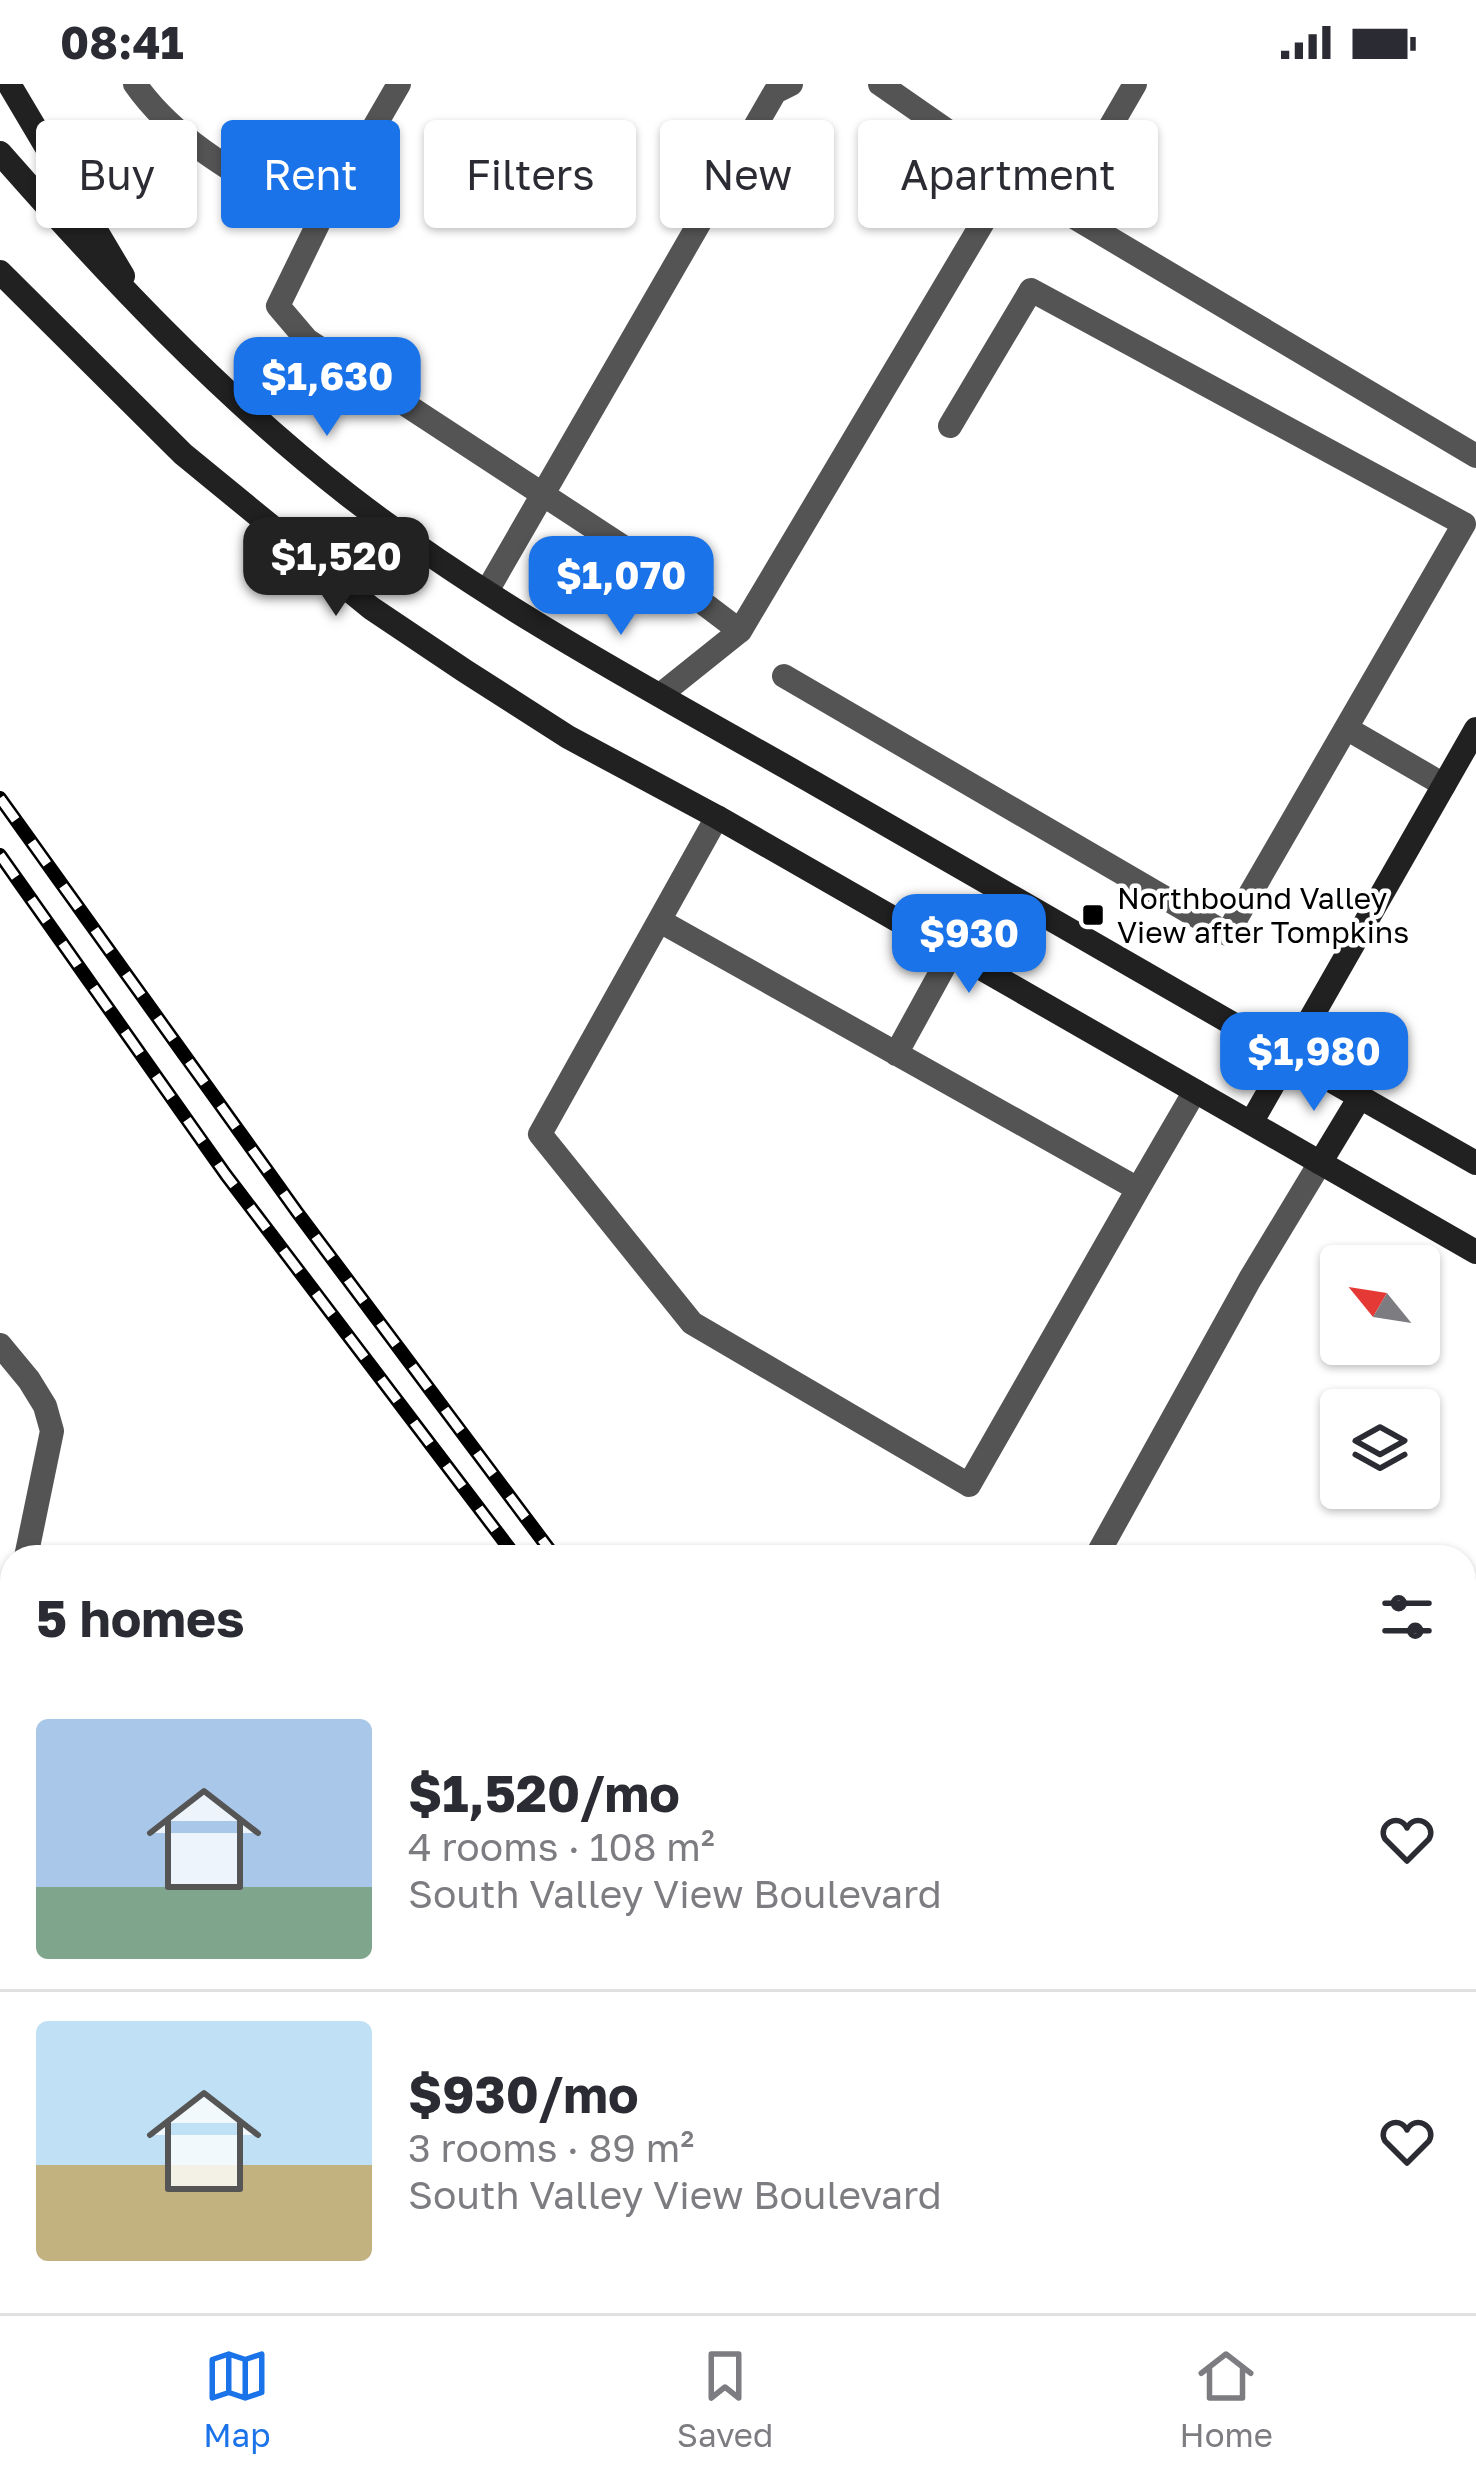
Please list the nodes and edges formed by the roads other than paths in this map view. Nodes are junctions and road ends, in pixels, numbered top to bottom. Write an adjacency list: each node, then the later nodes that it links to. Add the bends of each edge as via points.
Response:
1 (9, 84): 12 (main road)
2 (135, 84): 9 (lane, via 155,112)
3 (399, 84): 7 (lane)
4 (791, 84): 15 (lane, via 776,92)
5 (880, 84): 17 (lane, via 1011,175)
6 (1135, 84): 14 (lane, via 1062,210)
7 (378, 120)
8 (0, 154): 12 (main road)
9 (221, 160)
10 (316, 228): 15 (lane, via 278,306 307,340)
11 (0, 268): 23 (main road, via 183,454 370,608 568,737)
12 (146, 314): 16 (main road, via 345,493)
13 (950, 426): 20 (lane, via 1030,290 1464,524)
14 (1476, 456)
15 (545, 495): 16 (lane); 17 (lane)
16 (487, 591): 19 (main road)
17 (740, 631): 19 (lane)
18 (784, 676): 20 (lane, via 1227,934)
19 (660, 695): 27 (main road)
20 (1346, 728): 22 (lane)
21 (1476, 729): 22 (main road)
22 (1444, 784): 27 (main road)
23 (717, 817): 24 (lane); 25 (main road)
24 (660, 921): 26 (lane); 33 (lane, via 540,1134 692,1323 969,1485)
25 (952, 952): 26 (lane); 28 (main road)
26 (896, 1054): 33 (lane)
27 (1290, 1055): 29 (main road); 30 (main road)
28 (1195, 1091): 30 (main road); 33 (lane)
29 (1360, 1097): 31 (main road); 32 (main road)
30 (1251, 1123): 31 (main road)
31 (1320, 1163): 34 (main road); 37 (lane)
32 (1476, 1163)
33 (1138, 1189)
34 (1476, 1252)
35 (0, 1345): 36 (lane, via 37,1393 52,1431)
36 (28, 1545)
37 (1103, 1545)

